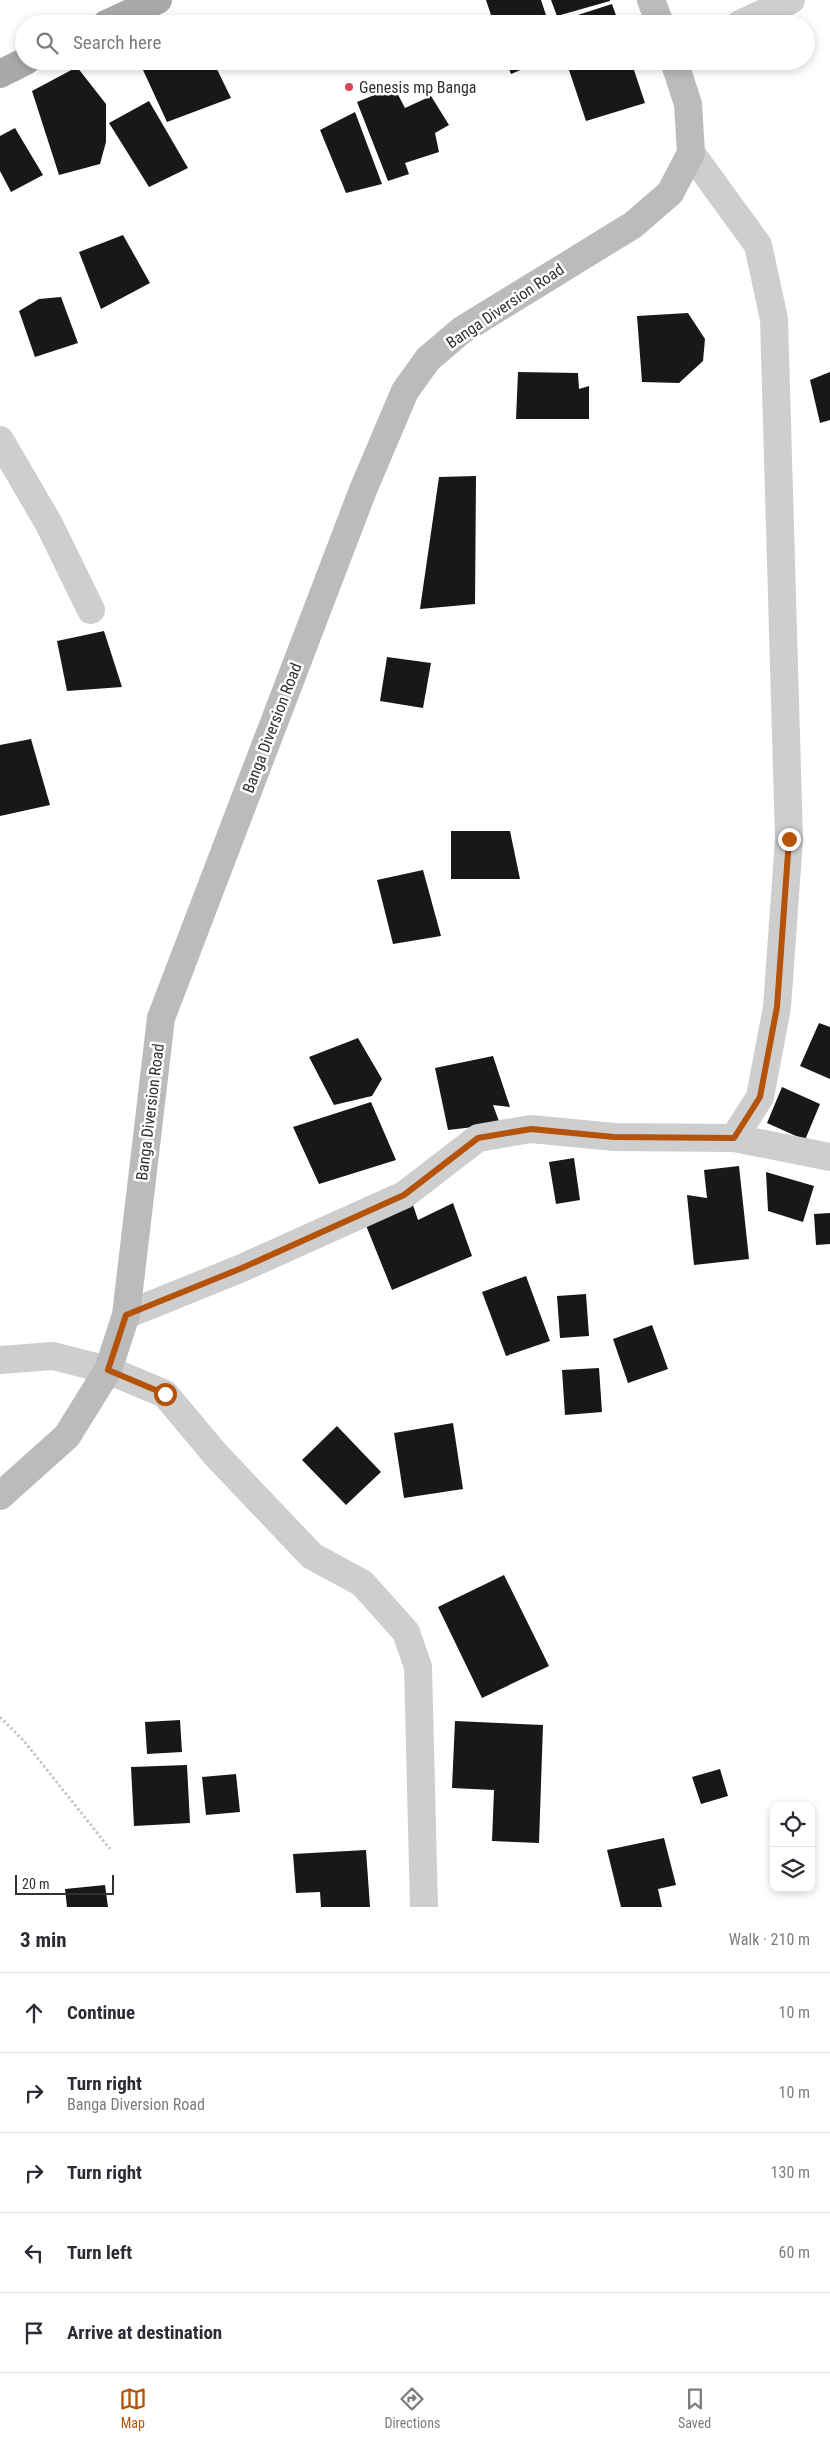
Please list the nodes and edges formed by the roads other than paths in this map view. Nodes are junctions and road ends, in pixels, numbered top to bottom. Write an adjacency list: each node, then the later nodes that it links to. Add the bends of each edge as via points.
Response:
1 (158, 0): 4 (main road)
2 (651, 0): 5 (main road)
3 (791, 0): 6 (street)
4 (126, 15)
5 (657, 15)
6 (759, 15)
7 (15, 66): 9 (main road)
8 (677, 70): 10 (main road, via 688,104)
9 (0, 74)
10 (691, 153): 13 (street, via 758,245 774,319 789,839 777,1007 760,1097); 15 (main road, Banga Diversion Road, via 670,192 633,225 462,330 428,359 405,391 363,490 161,1018)
11 (0, 440): 12 (street, via 49,524)
12 (91, 610)
13 (734, 1138): 14 (street); 15 (street, via 614,1137 531,1129 478,1138 404,1195 242,1268)
14 (830, 1157)
15 (126, 1315): 17 (main road, Banga Diversion Road)
16 (0, 1360): 17 (street, via 53,1356)
17 (108, 1370): 18 (main road, Banga Diversion Road, via 68,1436); 19 (street, via 165,1394 216,1455 312,1556 362,1583 406,1632 418,1667)
18 (0, 1496)
19 (424, 1907)

